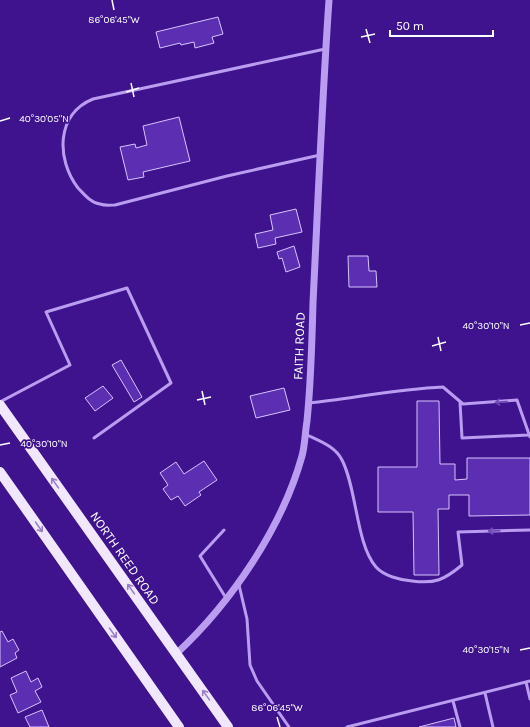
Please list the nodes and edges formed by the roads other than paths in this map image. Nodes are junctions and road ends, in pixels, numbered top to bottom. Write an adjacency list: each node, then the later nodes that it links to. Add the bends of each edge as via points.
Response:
1 (329, 0): 2 (street, FAITH ROAD)
2 (325, 49): 3 (street, FAITH ROAD); 3 (lane, via 93,99 81,104 75,111 64,133 66,166 70,177 85,196 99,204 115,205)
3 (320, 155): 6 (street, FAITH ROAD)
4 (460, 402): 6 (lane, via 443,387 404,389); 8 (lane, one-way to 4, via 517,400 463,404); 8 (lane, via 462,438)
5 (0, 403): 9 (lane, via 70,365 46,312 127,288 171,383); 15 (main road, NORTH REED ROAD, one-way to 5)
6 (309, 403): 7 (street, FAITH ROAD)
7 (305, 434): 12 (lane, one-way to 7, via 458,532 462,565 446,578 424,583 398,580 376,568 366,552 342,460 333,448); 13 (street, FAITH ROAD, via 303,454 285,505)
8 (529, 436)
9 (94, 438)
10 (0, 472): 22 (main road, one-way to 22)
11 (224, 530): 14 (lane, via 200,556)
12 (530, 530)
13 (238, 583): 14 (street, FAITH ROAD); 24 (lane, via 248,619 250,665 256,681)
14 (227, 600): 15 (street, FAITH ROAD, via 198,634)
15 (176, 654): 23 (main road, NORTH REED ROAD, one-way to 15)
16 (530, 681): 17 (lane)
17 (526, 682): 18 (lane); 19 (lane)
18 (485, 693): 20 (lane); 27 (lane)
19 (530, 699)
20 (453, 700): 21 (lane); 26 (lane)
21 (356, 726): 25 (lane)
22 (179, 727)
23 (228, 727)
24 (289, 727)
25 (348, 727)
26 (460, 727)
27 (493, 727)

